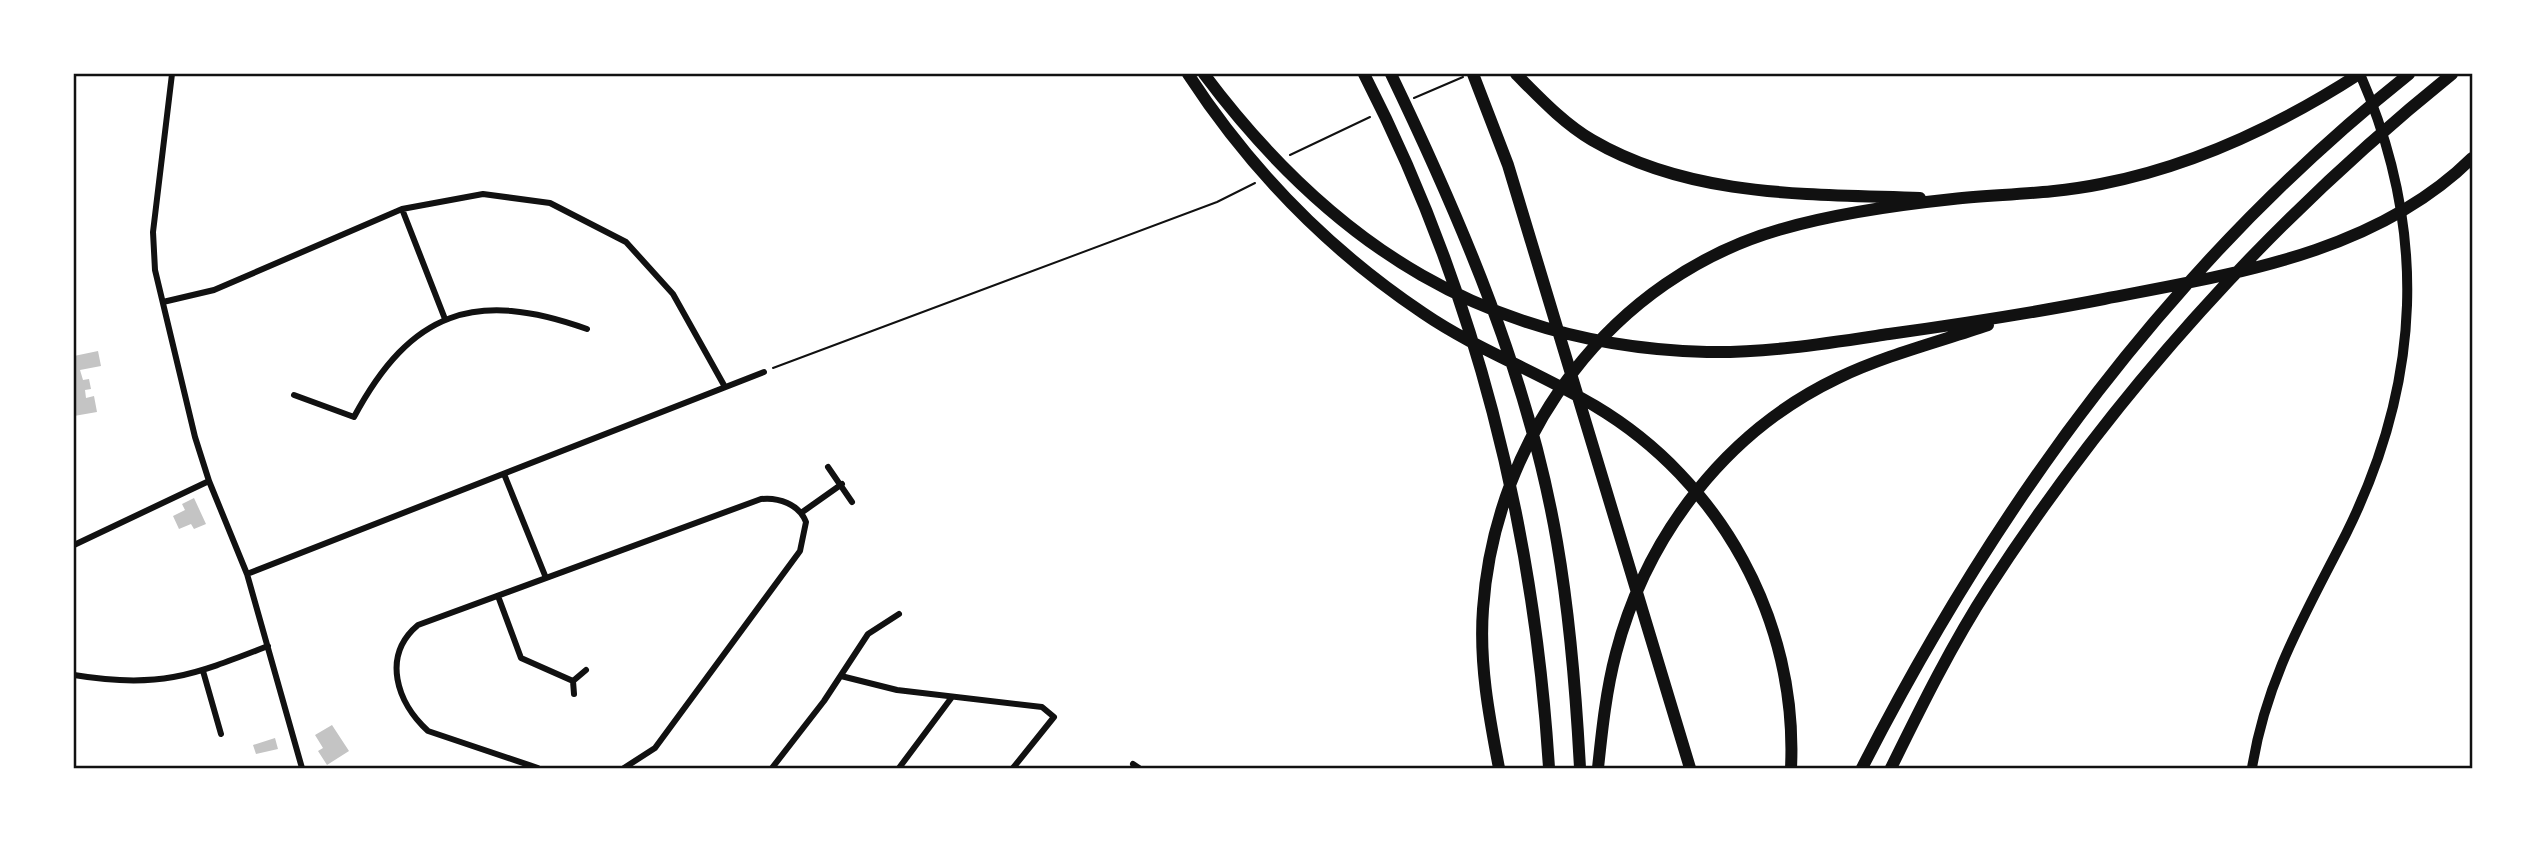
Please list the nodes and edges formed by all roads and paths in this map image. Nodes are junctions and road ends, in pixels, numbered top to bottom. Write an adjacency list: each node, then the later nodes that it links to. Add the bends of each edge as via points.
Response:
1 (172, 74): 18 (street, via 153,232 155,271)
2 (1188, 74): 17 (highway, via 1265,177)
3 (1202, 74): 17 (highway, via 1241,136); 19 (highway, via 1289,175 1366,240 1440,285 1519,320 1602,342 1737,351 1815,345)
4 (1364, 74): 52 (highway, via 1401,149 1450,271 1495,416 1531,589)
5 (1391, 74): 53 (highway, via 1473,256 1513,366 1542,474 1569,621)
6 (1473, 74): 55 (highway, via 1508,165)
7 (1516, 74): 15 (highway, via 1591,140 1699,180 1781,193)
8 (2360, 74): 15 (highway, via 2232,145 2145,174 2097,185); 59 (main road, via 2385,136 2404,217 2409,272 2404,354 2386,439 2358,508 2284,653 2262,716)
9 (2409, 74): 57 (highway, via 2260,207 2147,326 2025,488 1968,576)
10 (2452, 74): 58 (highway, via 2291,215 2178,336 2050,496 1987,589)
11 (1343, 129): 12 (path)
12 (1287, 157)
13 (2473, 158): 19 (highway, via 2396,213 2313,251 2248,270)
14 (1255, 183): 22 (path, via 1217,202)
15 (1952, 199): 51 (highway, via 1853,213 1756,237 1678,275 1610,329 1574,370 1542,415 1517,464 1498,516 1485,579 1482,644)
16 (402, 209): 18 (street, via 214,290); 20 (street); 23 (street, via 483,194 550,203 626,242 673,294)
17 (1305, 216): 56 (highway, via 1359,266 1426,316 1581,397 1631,429 1686,479 1732,538 1779,647 1791,726)
18 (163, 302): 27 (street)
19 (2022, 315): 54 (highway, via 1861,368 1792,404 1754,431 1713,470 1661,543 1630,608 1605,704)
20 (444, 319): 21 (street, via 515,310 548,315); 24 (street, via 402,348 374,379 354,417)
21 (587, 329)
22 (764, 372): 23 (street)
23 (725, 387): 26 (street)
24 (293, 395)
25 (828, 467): 28 (street)
26 (504, 474): 32 (street); 33 (street)
27 (209, 481): 31 (street); 32 (street)
28 (842, 484): 29 (street); 30 (street)
29 (852, 502)
30 (801, 513): 33 (street, via 783,501 761,499); 47 (street, via 806,522 800,551 655,748)
31 (74, 543)
32 (247, 574): 36 (street)
33 (545, 578): 34 (street)
34 (498, 596): 41 (street, via 521,658); 46 (street, via 418,625 408,634 395,665 400,690 407,708 428,731)
35 (899, 614): 40 (street, via 868,634)
36 (268, 646): 38 (street); 45 (street)
37 (586, 670): 41 (street)
38 (203, 671): 39 (street, via 151,681); 44 (street)
39 (74, 675)
40 (841, 676): 43 (street); 48 (street)
41 (573, 681): 42 (street)
42 (574, 694)
43 (952, 697): 49 (street); 50 (street, via 1042,707 1054,717)
44 (221, 734)
45 (302, 768)
46 (538, 768)
47 (624, 768)
48 (772, 768)
49 (899, 768)
50 (1013, 768)
51 (1499, 768)
52 (1549, 768)
53 (1580, 768)
54 (1598, 768)
55 (1690, 768)
56 (1791, 768)
57 (1862, 768)
58 (1891, 768)
59 (2252, 768)

